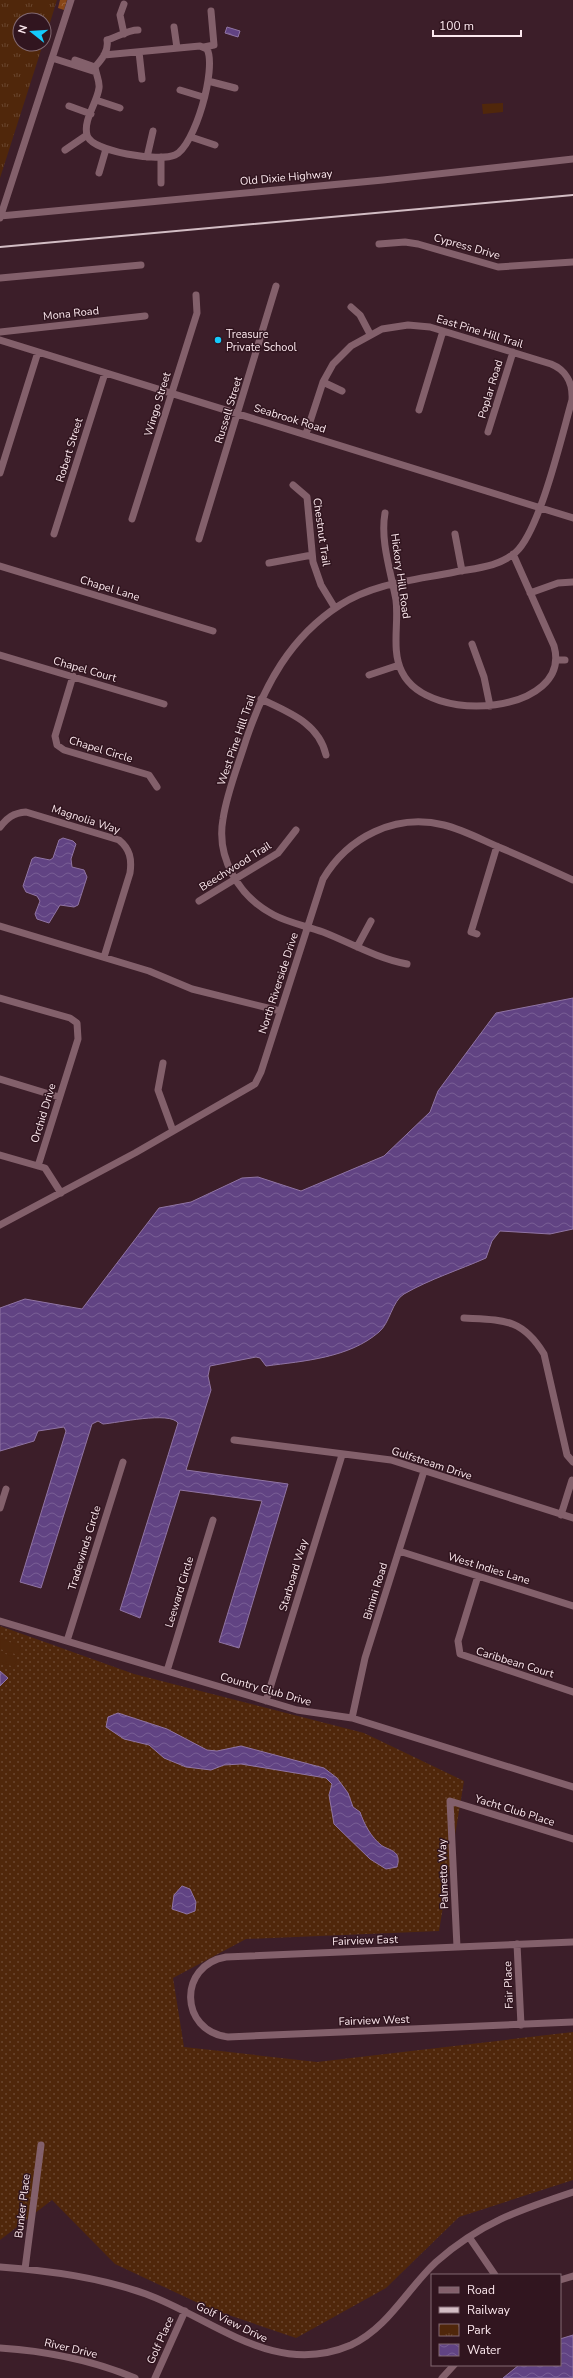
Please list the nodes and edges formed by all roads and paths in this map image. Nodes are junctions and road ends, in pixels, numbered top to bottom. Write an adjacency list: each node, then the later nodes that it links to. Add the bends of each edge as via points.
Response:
1 (71, 0): 11 (street)
2 (124, 4): 6 (street, via 120,15)
3 (211, 11): 7 (street, via 214,45)
4 (174, 27): 8 (street)
5 (138, 30): 6 (street, via 128,30)
6 (124, 34): 10 (street, via 107,40 108,46)
7 (204, 47): 8 (street); 14 (street, via 210,55)
8 (177, 48): 9 (street)
9 (139, 52): 10 (street); 13 (street)
10 (104, 55): 12 (street)
11 (53, 56): 12 (street); 33 (street)
12 (96, 70): 18 (street, via 100,82)
13 (142, 79)
14 (208, 81): 15 (street); 17 (street)
15 (235, 88)
16 (180, 90): 17 (street)
17 (203, 97): 24 (street)
18 (96, 100): 20 (street); 21 (street)
19 (69, 106): 21 (street)
20 (120, 108)
21 (91, 114): 23 (street)
22 (153, 131): 28 (street)
23 (87, 135): 26 (street, via 93,144); 27 (street)
24 (190, 138): 25 (street); 29 (street, via 174,156)
25 (215, 145)
26 (106, 149): 28 (street); 31 (street)
27 (65, 150)
28 (147, 157): 29 (street)
29 (161, 157): 32 (street)
30 (573, 159): 33 (street, Old Dixie Highway)
31 (99, 173)
32 (161, 183)
33 (0, 216)
34 (379, 244): 36 (street, Cypress Drive, via 418,244)
35 (448, 246): 36 (street)
36 (465, 258): 37 (street, Cypress Drive, via 506,268)
37 (573, 262)
38 (141, 265): 39 (street)
39 (0, 278)
40 (276, 286): 55 (street, Russell Street)
41 (196, 295): 53 (street, Wingo Street, via 197,313)
42 (351, 308): 46 (street, via 360,315)
43 (145, 316): 45 (street, Mona Road)
44 (443, 331): 46 (street, East Pine Hill Trail, via 408,325); 49 (street, East Pine Hill Trail); 54 (street)
45 (0, 332)
46 (370, 334): 51 (street, East Pine Hill Trail, via 342,354)
47 (0, 340): 48 (street, Seabrook Road)
48 (38, 352): 50 (street, Seabrook Road); 59 (street)
49 (513, 352): 56 (street, East Pine Hill Trail, via 554,365 564,373 571,383 573,396); 57 (street, Poplar Road)
50 (105, 372): 53 (street, Seabrook Road); 65 (street, Robert Street)
51 (323, 382): 52 (street); 58 (street, East Pine Hill Trail)
52 (342, 391)
53 (172, 393): 55 (street, Seabrook Road); 64 (street, Wingo Street)
54 (419, 410)
55 (239, 414): 58 (street, Seabrook Road); 67 (street, Russell Street)
56 (570, 416): 61 (street, East Pine Hill Trail)
57 (488, 432)
58 (306, 434): 61 (street, Seabrook Road)
59 (0, 474)
60 (292, 485): 69 (street, Chestnut Trail, via 308,497)
61 (540, 506): 63 (street, Seabrook Road); 68 (street, West Pine Hill Trail, via 529,535)
62 (386, 513): 74 (street, Hickory Hill Road, via 383,527)
63 (573, 518)
64 (132, 519)
65 (54, 534)
66 (455, 534): 72 (street)
67 (199, 539)
68 (513, 554): 72 (street, West Pine Hill Trail, via 498,563); 75 (street)
69 (312, 555): 70 (street); 76 (street, Chestnut Trail, via 321,585)
70 (269, 563)
71 (0, 566): 77 (street, Chapel Lane)
72 (462, 571): 74 (street, West Pine Hill Trail)
73 (573, 582): 75 (street, via 558,583)
74 (393, 584): 76 (street, West Pine Hill Trail, via 367,591); 82 (street, Hickory Hill Road)
75 (530, 593): 80 (street, via 554,646)
76 (335, 608): 85 (street, West Pine Hill Trail, via 308,630 288,653)
77 (213, 631)
78 (472, 644): 87 (street, via 484,677)
79 (0, 655): 84 (street, Chapel Court)
80 (556, 660): 81 (street); 87 (street, Hickory Hill Road, via 550,677 541,687 521,698)
81 (566, 660)
82 (399, 665): 83 (street); 87 (street, Hickory Hill Road, via 410,683 433,698 463,706)
83 (370, 675)
84 (72, 676): 86 (street, Chapel Court); 89 (street, Chapel Circle, via 55,736 57,745 64,750 149,776)
85 (261, 699): 88 (street, via 310,726 320,739); 93 (street, West Pine Hill Trail, via 223,819 224,852)
86 (164, 704)
87 (490, 706)
88 (326, 755)
89 (157, 787)
90 (0, 827): 101 (street, Magnolia Way, via 6,819 16,813 26,812 125,844 132,861 130,872)
91 (296, 830): 93 (street, Beechwood Trail, via 278,853)
92 (497, 846): 94 (street, North Riverside Drive); 98 (street, North Riverside Drive, via 458,829 432,822 410,822 379,829 352,845 333,864 318,892); 99 (street, via 471,932)
93 (235, 880): 95 (street, Beechwood Trail); 98 (street, West Pine Hill Trail, via 264,910)
94 (573, 880)
95 (199, 901)
96 (370, 921): 100 (street)
97 (0, 926): 101 (street)
98 (307, 927): 100 (street, West Pine Hill Trail); 104 (street, North Riverside Drive)
99 (477, 934)
100 (356, 947): 102 (street, West Pine Hill Trail, via 382,958)
101 (104, 957): 104 (street, via 149,971 192,989)
102 (407, 964)
103 (0, 998): 107 (street, Orchid Drive, via 70,1018 77,1023 78,1040)
104 (280, 1011): 108 (street, North Riverside Drive, via 255,1084)
105 (163, 1063): 108 (street, via 158,1090)
106 (0, 1079): 107 (street)
107 (59, 1097): 110 (street, Orchid Drive)
108 (173, 1131): 111 (street, North Riverside Drive)
109 (0, 1155): 110 (street)
110 (38, 1166): 111 (street, via 51,1174)
111 (62, 1193): 112 (street, North Riverside Drive)
112 (0, 1225)
113 (464, 1318): 117 (street, via 502,1320 525,1329 536,1340 544,1354 567,1455)
114 (234, 1440): 115 (street, Gulfstream Drive)
115 (342, 1455): 118 (street, Gulfstream Drive, via 391,1460); 132 (street, Starboard Way)
116 (123, 1462): 129 (street, Tradewinds Circle)
117 (573, 1462)
118 (424, 1472): 122 (street, Gulfstream Drive); 125 (street, Bimini Road)
119 (572, 1480): 122 (street)
120 (6, 1489): 121 (street)
121 (0, 1508)
122 (561, 1515): 123 (street, Gulfstream Drive)
123 (573, 1518)
124 (213, 1520): 130 (street, Leeward Circle)
125 (399, 1551): 126 (street, West Indies Lane); 133 (street, Bimini Road, via 365,1658)
126 (478, 1576): 127 (street, West Indies Lane); 131 (street, Caribbean Court, via 458,1641 460,1654)
127 (573, 1606)
128 (0, 1621): 129 (street, Country Club Drive)
129 (67, 1641): 130 (street, Country Club Drive)
130 (166, 1671): 132 (street, Country Club Drive)
131 (573, 1692)
132 (266, 1701): 133 (street, Country Club Drive, via 313,1714)
133 (352, 1718): 134 (street, Country Club Drive)
134 (573, 1786)
135 (450, 1801): 136 (street, Yacht Club Place); 139 (street, Palmetto Way)
136 (573, 1840)
137 (573, 1942): 138 (street, Fairview East)
138 (517, 1944): 139 (street, Fairview East); 142 (street, Fair Place)
139 (457, 1947): 140 (street, Fairview East, via 222,1957 209,1963 199,1972 191,1992)
140 (192, 2006): 142 (street, Fairview West, via 197,2019 206,2029 228,2037)
141 (573, 2022): 142 (street, Fairview West)
142 (521, 2025)
143 (41, 2145): 147 (street, Bunker Place)
144 (573, 2192): 145 (street, Golf View Drive, via 519,2209)
145 (469, 2236): 148 (street); 151 (street, Golf View Drive, via 422,2277 380,2326 351,2345 324,2354 293,2356 262,2350)
146 (0, 2267): 147 (street, Golf View Drive)
147 (25, 2269): 151 (street, Golf View Drive, via 66,2273 107,2282 147,2294)
148 (494, 2274)
149 (573, 2276): 150 (street)
150 (561, 2280)
151 (185, 2311): 155 (street, Golf Place)
152 (0, 2348): 154 (street, River Drive, via 60,2356)
153 (453, 2366): 156 (street)
154 (135, 2378)
155 (155, 2378)
156 (442, 2378)

